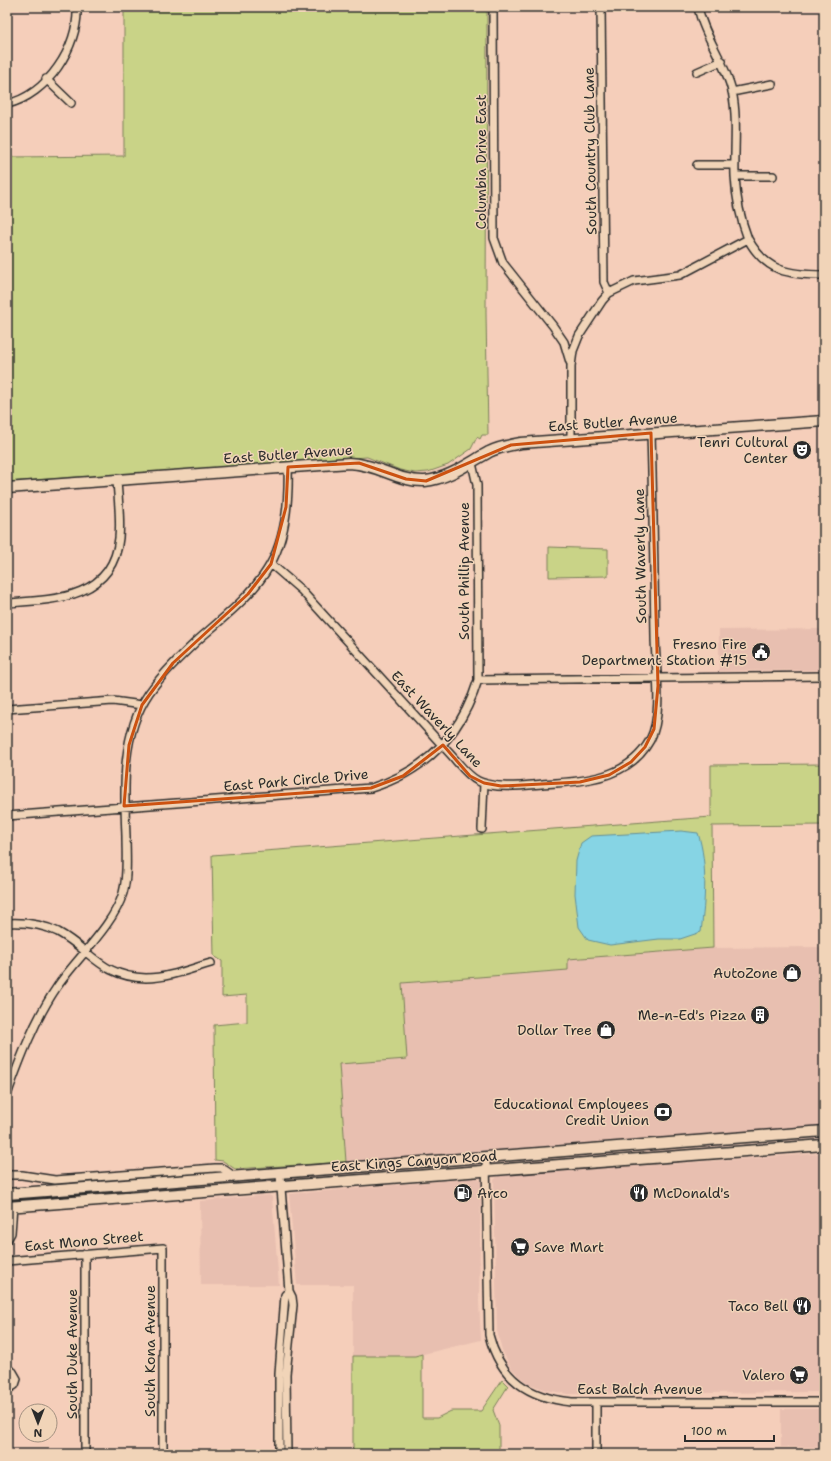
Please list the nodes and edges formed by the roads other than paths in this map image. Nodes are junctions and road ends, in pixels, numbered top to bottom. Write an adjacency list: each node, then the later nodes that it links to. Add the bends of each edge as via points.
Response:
1 (76, 7): 7 (street, via 73,40 60,64)
2 (493, 7): 19 (street, Columbia Drive East, via 494,238 503,262 564,342)
3 (601, 7): 18 (street, South Country Club Lane, via 604,282)
4 (698, 7): 5 (street, via 705,30)
5 (722, 61): 6 (street); 9 (street)
6 (697, 72)
7 (46, 79): 10 (street); 11 (street, via 29,95)
8 (772, 84): 9 (street)
9 (732, 92): 13 (street, via 735,112)
10 (71, 103)
11 (7, 104)
12 (698, 165): 13 (street)
13 (735, 165): 14 (street)
14 (735, 176): 15 (street); 16 (street, via 739,210)
15 (773, 176)
16 (748, 239): 17 (street, via 754,250 772,266 792,274); 18 (street, via 680,275 634,282)
17 (824, 275)
18 (609, 293): 19 (street, via 580,336)
19 (571, 366): 22 (street)
20 (824, 421): 21 (main road, East Butler Avenue)
21 (651, 433): 22 (main road, East Butler Avenue); 30 (street, South Waverly Lane)
22 (571, 439): 23 (main road, East Butler Avenue, via 511,445 490,452)
23 (472, 463): 24 (main road, East Butler Avenue, via 426,481 406,479 359,463); 31 (street, South Phillip Avenue, via 477,485)
24 (288, 467): 25 (main road, East Butler Avenue); 27 (street, via 285,514)
25 (117, 480): 26 (main road, East Butler Avenue); 28 (street, via 120,528 118,545 114,560 100,579 91,587 69,597)
26 (7, 488)
27 (271, 564): 32 (street, via 248,594 173,663 153,686); 34 (street, East Waverly Lane, via 301,590)
28 (7, 603)
29 (824, 676): 30 (street)
30 (657, 678): 31 (street); 35 (street, East Waverly Lane, via 658,707 650,739 639,755 622,768 609,775 580,782 501,786)
31 (478, 680): 34 (street, East Park Circle Drive, via 456,725)
32 (142, 705): 33 (street, via 113,701); 36 (street, via 129,745 124,777)
33 (7, 709)
34 (443, 744): 35 (street, East Waverly Lane, via 470,776); 36 (street, East Park Circle Drive, via 428,759 403,776 371,788)
35 (484, 783): 38 (street)
36 (124, 806): 37 (street, East Park Circle Drive); 40 (street, via 127,866 123,895 110,919)
37 (7, 816)
38 (482, 829)
39 (7, 923): 40 (street, via 28,923 48,928 68,938)
40 (84, 952): 41 (street, via 112,971 144,978 172,975); 42 (street, via 47,1002)
41 (211, 963)
42 (7, 1095)
43 (824, 1131): 44 (main road, East Kings Canyon Road)
44 (673, 1144): 46 (main road, East Kings Canyon Road); 47 (main road, via 669,1150 611,1155)
45 (824, 1145): 47 (main road, East Kings Canyon Road)
46 (486, 1158): 48 (street); 50 (main road, East Kings Canyon Road)
47 (605, 1160): 48 (main road, East Kings Canyon Road)
48 (487, 1169): 52 (main road, East Kings Canyon Road); 63 (street, East Balch Avenue, via 489,1335 500,1363 512,1379 538,1396 554,1400)
49 (7, 1175): 51 (street, via 55,1180 215,1168 228,1171)
50 (280, 1175): 51 (main road, East Kings Canyon Road); 52 (street)
51 (237, 1178): 53 (main road, East Kings Canyon Road)
52 (280, 1185): 55 (main road, East Kings Canyon Road); 60 (street)
53 (94, 1188): 54 (main road, East Kings Canyon Road); 55 (main road, via 77,1195 21,1200)
54 (7, 1194)
55 (9, 1205): 56 (street, via 11,1233)
56 (7, 1240)
57 (163, 1248): 58 (street, East Mono Street); 66 (street, South Kona Avenue)
58 (84, 1254): 59 (street, East Mono Street); 65 (street, South Duke Avenue)
59 (7, 1261)
60 (289, 1292): 67 (street, via 286,1295 279,1374); 68 (street, via 293,1305 286,1374)
61 (7, 1369): 62 (street, via 13,1372 17,1379 15,1385)
62 (7, 1390)
63 (596, 1402): 64 (street, East Balch Avenue); 69 (street)
64 (824, 1402)
65 (85, 1454)
66 (163, 1454)
67 (279, 1454)
68 (286, 1454)
69 (596, 1454)

